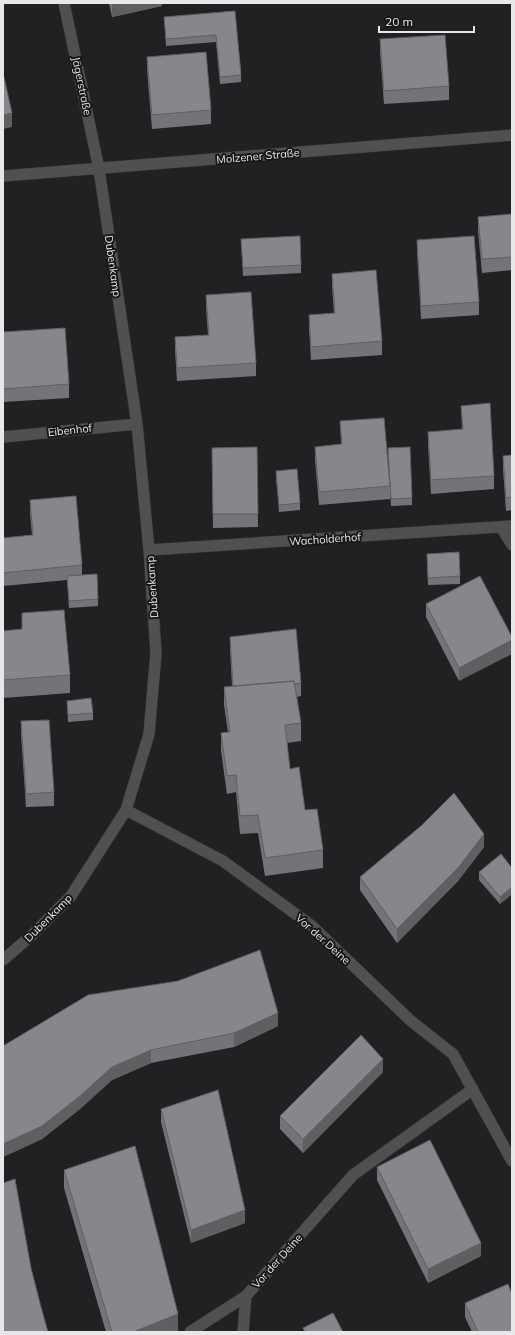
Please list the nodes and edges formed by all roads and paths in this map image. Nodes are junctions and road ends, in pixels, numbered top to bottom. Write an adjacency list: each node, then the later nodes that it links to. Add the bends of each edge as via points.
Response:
1 (64, 3): 3 (street, Jägerstraße)
2 (512, 135): 3 (street, Molzener Straße)
3 (99, 168): 4 (street, Molzener Straße); 5 (street, Dubenkamp)
4 (3, 176)
5 (137, 424): 6 (street, Eibenhof); 10 (street, Dubenkamp)
6 (3, 437)
7 (512, 526): 8 (street, Wacholderhof)
8 (501, 527): 9 (street); 10 (street, Wacholderhof)
9 (512, 545)
10 (149, 550): 11 (street, Dubenkamp, via 156,653 149,734)
11 (126, 810): 12 (street, Dubenkamp, via 71,896); 13 (street, Vor der Deine, via 224,861 312,926 411,1021 453,1054)
12 (3, 960)
13 (473, 1088): 14 (street, Vor der Deine); 15 (street, Vor der Deine, via 353,1175)
14 (512, 1161)
15 (246, 1296): 16 (street, Vor der Deine); 17 (street, Vor der Deine)
16 (190, 1332)
17 (243, 1332)

